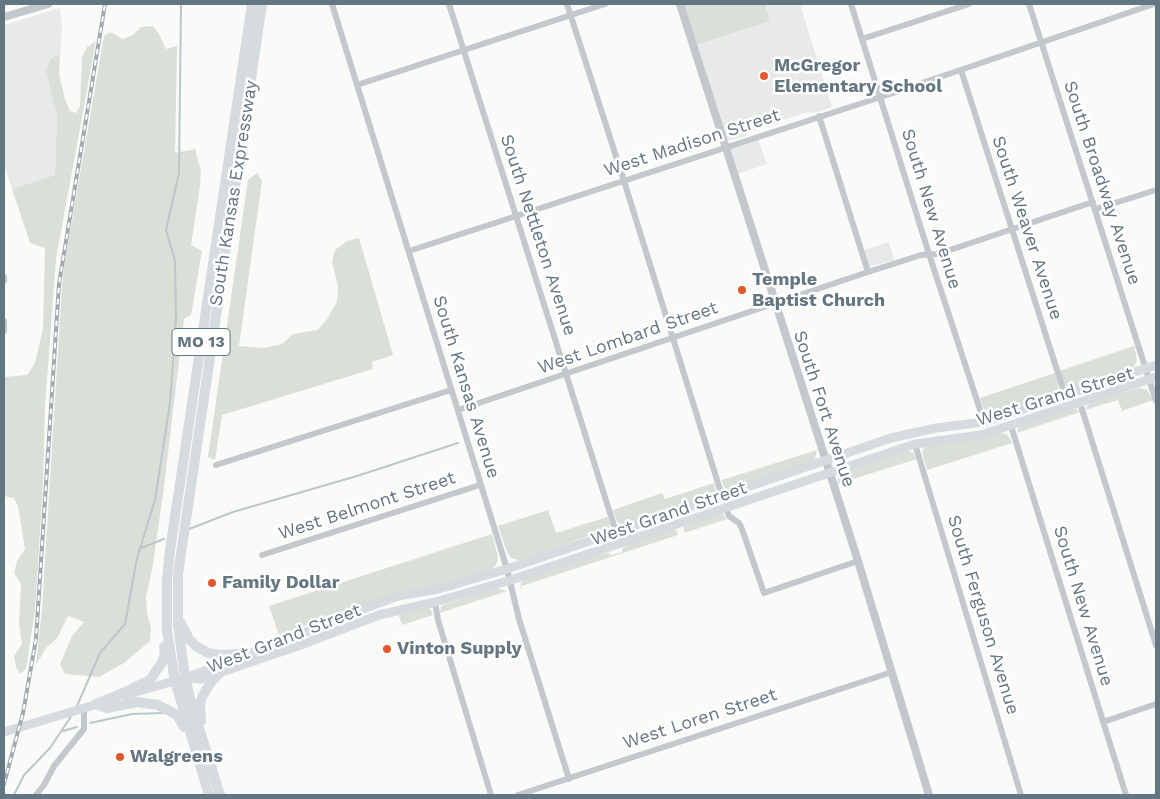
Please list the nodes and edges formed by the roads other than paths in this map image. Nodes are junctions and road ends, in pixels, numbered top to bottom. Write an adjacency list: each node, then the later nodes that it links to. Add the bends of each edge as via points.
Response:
1 (48, 4): 14 (street)
2 (252, 4): 62 (main road, South Kansas Expressway / MO 13, via 170,550)
3 (262, 4): 61 (main road, South Kansas Expressway / MO 13, via 181,543)
4 (332, 4): 19 (street, South Kansas Avenue)
5 (449, 4): 17 (street, South Nettleton Avenue)
6 (566, 4): 13 (street)
7 (605, 4): 13 (street)
8 (680, 4): 22 (street, South Fort Avenue)
9 (851, 4): 15 (street, South New Avenue)
10 (969, 4): 15 (street)
11 (1029, 4): 16 (street, South Broadway Avenue)
12 (1154, 4): 16 (street, West Madison Street)
13 (570, 15): 17 (street); 23 (street)
14 (4, 17)
15 (862, 39): 20 (street, South New Avenue)
16 (1041, 41): 18 (street, West Madison Street); 25 (street, South Broadway Avenue)
17 (463, 50): 19 (street); 26 (street, South Nettleton Avenue)
18 (962, 70): 20 (street, West Madison Street); 27 (street, South Weaver Avenue)
19 (357, 85): 28 (street, South Kansas Avenue)
20 (880, 96): 21 (street, West Madison Street); 29 (street, South New Avenue)
21 (819, 116): 22 (street, West Madison Street); 30 (street)
22 (726, 148): 23 (street, West Madison Street); 33 (street, South Fort Avenue)
23 (624, 181): 26 (street, West Madison Street); 36 (street)
24 (1156, 190): 25 (street, West Lombard Street)
25 (1094, 205): 27 (street, West Lombard Street); 38 (street, South Broadway Avenue)
26 (516, 216): 28 (street, West Madison Street); 39 (street, South Nettleton Avenue)
27 (1012, 229): 29 (street, West Lombard Street, via 938,254); 42 (street, South Weaver Avenue)
28 (409, 251): 41 (street, South Kansas Avenue)
29 (929, 254): 30 (street, West Lombard Street); 46 (street, South New Avenue)
30 (868, 272): 33 (street, West Lombard Street)
31 (4, 277): 32 (street)
32 (4, 281)
33 (775, 304): 36 (street, West Lombard Street); 49 (street, South Fort Avenue)
34 (4, 321): 35 (street)
35 (4, 331)
36 (673, 339): 39 (street, West Lombard Street); 53 (street)
37 (1156, 365): 38 (main road, West Grand Street)
38 (1146, 368): 40 (street, South Broadway Avenue); 42 (main road, West Grand Street)
39 (566, 374): 45 (street, West Lombard Street); 55 (street, South Nettleton Avenue)
40 (1153, 378): 43 (street, South Broadway Avenue); 44 (main road, West Grand Street)
41 (451, 390): 45 (street, South Kansas Avenue); 50 (street)
42 (1065, 395): 46 (main road, West Grand Street)
43 (1156, 401)
44 (1080, 403): 47 (main road, West Grand Street); 63 (street)
45 (458, 410): 52 (street, South Kansas Avenue)
46 (984, 422): 49 (main road, West Grand Street, via 900,436)
47 (1011, 426): 48 (main road, West Grand Street, via 981,435); 72 (street, South New Avenue)
48 (915, 444): 51 (main road, West Grand Street); 83 (street, South Ferguson Avenue)
49 (826, 461): 51 (street, South Fort Avenue); 53 (main road, West Grand Street)
50 (216, 465)
51 (829, 472): 54 (main road, West Grand Street); 57 (street, South Fort Avenue)
52 (480, 485): 56 (street, West Belmont Street); 58 (street, South Kansas Avenue)
53 (722, 496): 55 (main road, West Grand Street)
54 (726, 508): 57 (street, via 729,516 742,528 764,593); 59 (main road, West Grand Street)
55 (616, 532): 58 (main road, West Grand Street)
56 (262, 555)
57 (858, 562): 66 (street, South Fort Avenue)
58 (508, 569): 59 (street, South Kansas Avenue); 64 (main road, West Grand Street, via 439,589 398,596)
59 (511, 580): 60 (main road, West Grand Street); 76 (street, South Kansas Avenue, via 521,626)
60 (435, 602): 65 (main road, West Grand Street, via 379,615); 80 (street)
61 (177, 604): 64 (main road, via 184,631 200,649 220,655); 67 (main road, South Kansas Expressway / MO 13)
62 (166, 610): 68 (main road, South Kansas Expressway / MO 13); 69 (main road, via 163,627 165,655 154,675 150,680)
63 (1156, 645)
64 (254, 653): 67 (main road, West Grand Street)
65 (221, 672): 67 (main road, West Grand Street, via 202,680); 74 (main road, via 202,697)
66 (892, 672): 76 (street, West Loren Street); 82 (street, South Fort Avenue)
67 (185, 678): 68 (main road, West Grand Street); 74 (main road, South Kansas Expressway / MO 13)
68 (175, 681): 69 (main road, West Grand Street); 75 (main road, South Kansas Expressway / MO 13)
69 (96, 704): 71 (main road, West Grand Street); 75 (main road, via 107,708 137,702 158,705 177,715)
70 (1156, 704): 72 (street)
71 (83, 708): 73 (main road, West Grand Street); 77 (street, via 84,728)
72 (1103, 722): 84 (street, South New Avenue)
73 (4, 732)
74 (202, 737): 79 (main road, South Kansas Expressway / MO 13)
75 (193, 744): 78 (main road, South Kansas Expressway / MO 13)
76 (569, 779): 81 (street, West Loren Street)
77 (36, 795)
78 (209, 795)
79 (220, 795)
80 (491, 795)
81 (518, 795)
82 (929, 795)
83 (1021, 795)
84 (1126, 795)

